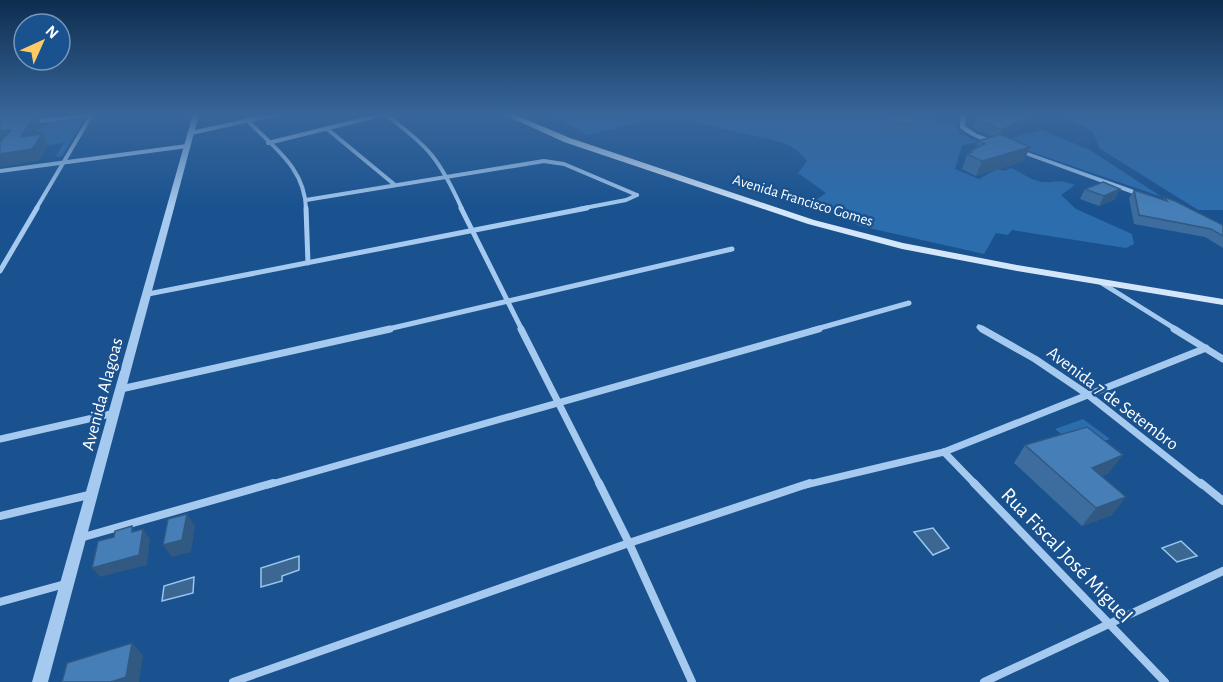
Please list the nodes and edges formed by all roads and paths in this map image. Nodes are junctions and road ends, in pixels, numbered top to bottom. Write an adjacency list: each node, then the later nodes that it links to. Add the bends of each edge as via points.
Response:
1 (73, 146): 8 (street)
2 (187, 146): 8 (street); 20 (street, Avenida Alagoas)
3 (271, 146): 13 (street, via 296,170)
4 (349, 146): 11 (street)
5 (424, 146): 10 (street)
6 (584, 146): 19 (main road, Avenida Francisco Gomes, via 811,222 902,246)
7 (1006, 146): 12 (street)
8 (62, 163): 9 (street); 16 (street)
9 (0, 171)
10 (447, 176): 11 (street); 14 (street); 14 (street, via 554,162 637,195)
11 (395, 185): 13 (street)
12 (1152, 197)
13 (306, 200): 17 (street)
14 (472, 231): 17 (street); 21 (street)
15 (732, 249): 21 (street)
16 (3, 261): 18 (street)
17 (308, 263): 20 (street)
18 (0, 271)
19 (1099, 282): 22 (main road, Avenida Francisco Gomes); 25 (street)
20 (148, 294): 27 (street, Avenida Alagoas)
21 (510, 302): 27 (street); 29 (street)
22 (1223, 302)
23 (909, 303): 29 (street)
24 (979, 327): 28 (street, Avenida 7 de Setembro)
25 (1206, 348): 26 (street); 28 (street)
26 (1223, 359)
27 (121, 389): 30 (street, Avenida Alagoas)
28 (1087, 394): 32 (street); 34 (street, Avenida 7 de Setembro)
29 (558, 400): 36 (street); 37 (street)
30 (116, 413): 31 (street); 33 (street, Avenida Alagoas)
31 (0, 439)
32 (944, 452): 37 (street, via 816,481); 41 (street, Rua Fiscal José Miguel)
33 (93, 494): 35 (street); 36 (street, Avenida Alagoas)
34 (1223, 501)
35 (0, 516)
36 (80, 538): 39 (street, Avenida Alagoas)
37 (629, 543): 43 (street); 44 (street)
38 (1223, 571): 41 (street)
39 (66, 584): 40 (street); 42 (street, Avenida Alagoas)
40 (0, 602)
41 (1108, 625): 45 (street); 46 (street, Rua Fiscal José Miguel)
42 (40, 682)
43 (233, 682)
44 (692, 682)
45 (984, 682)
46 (1165, 682)

